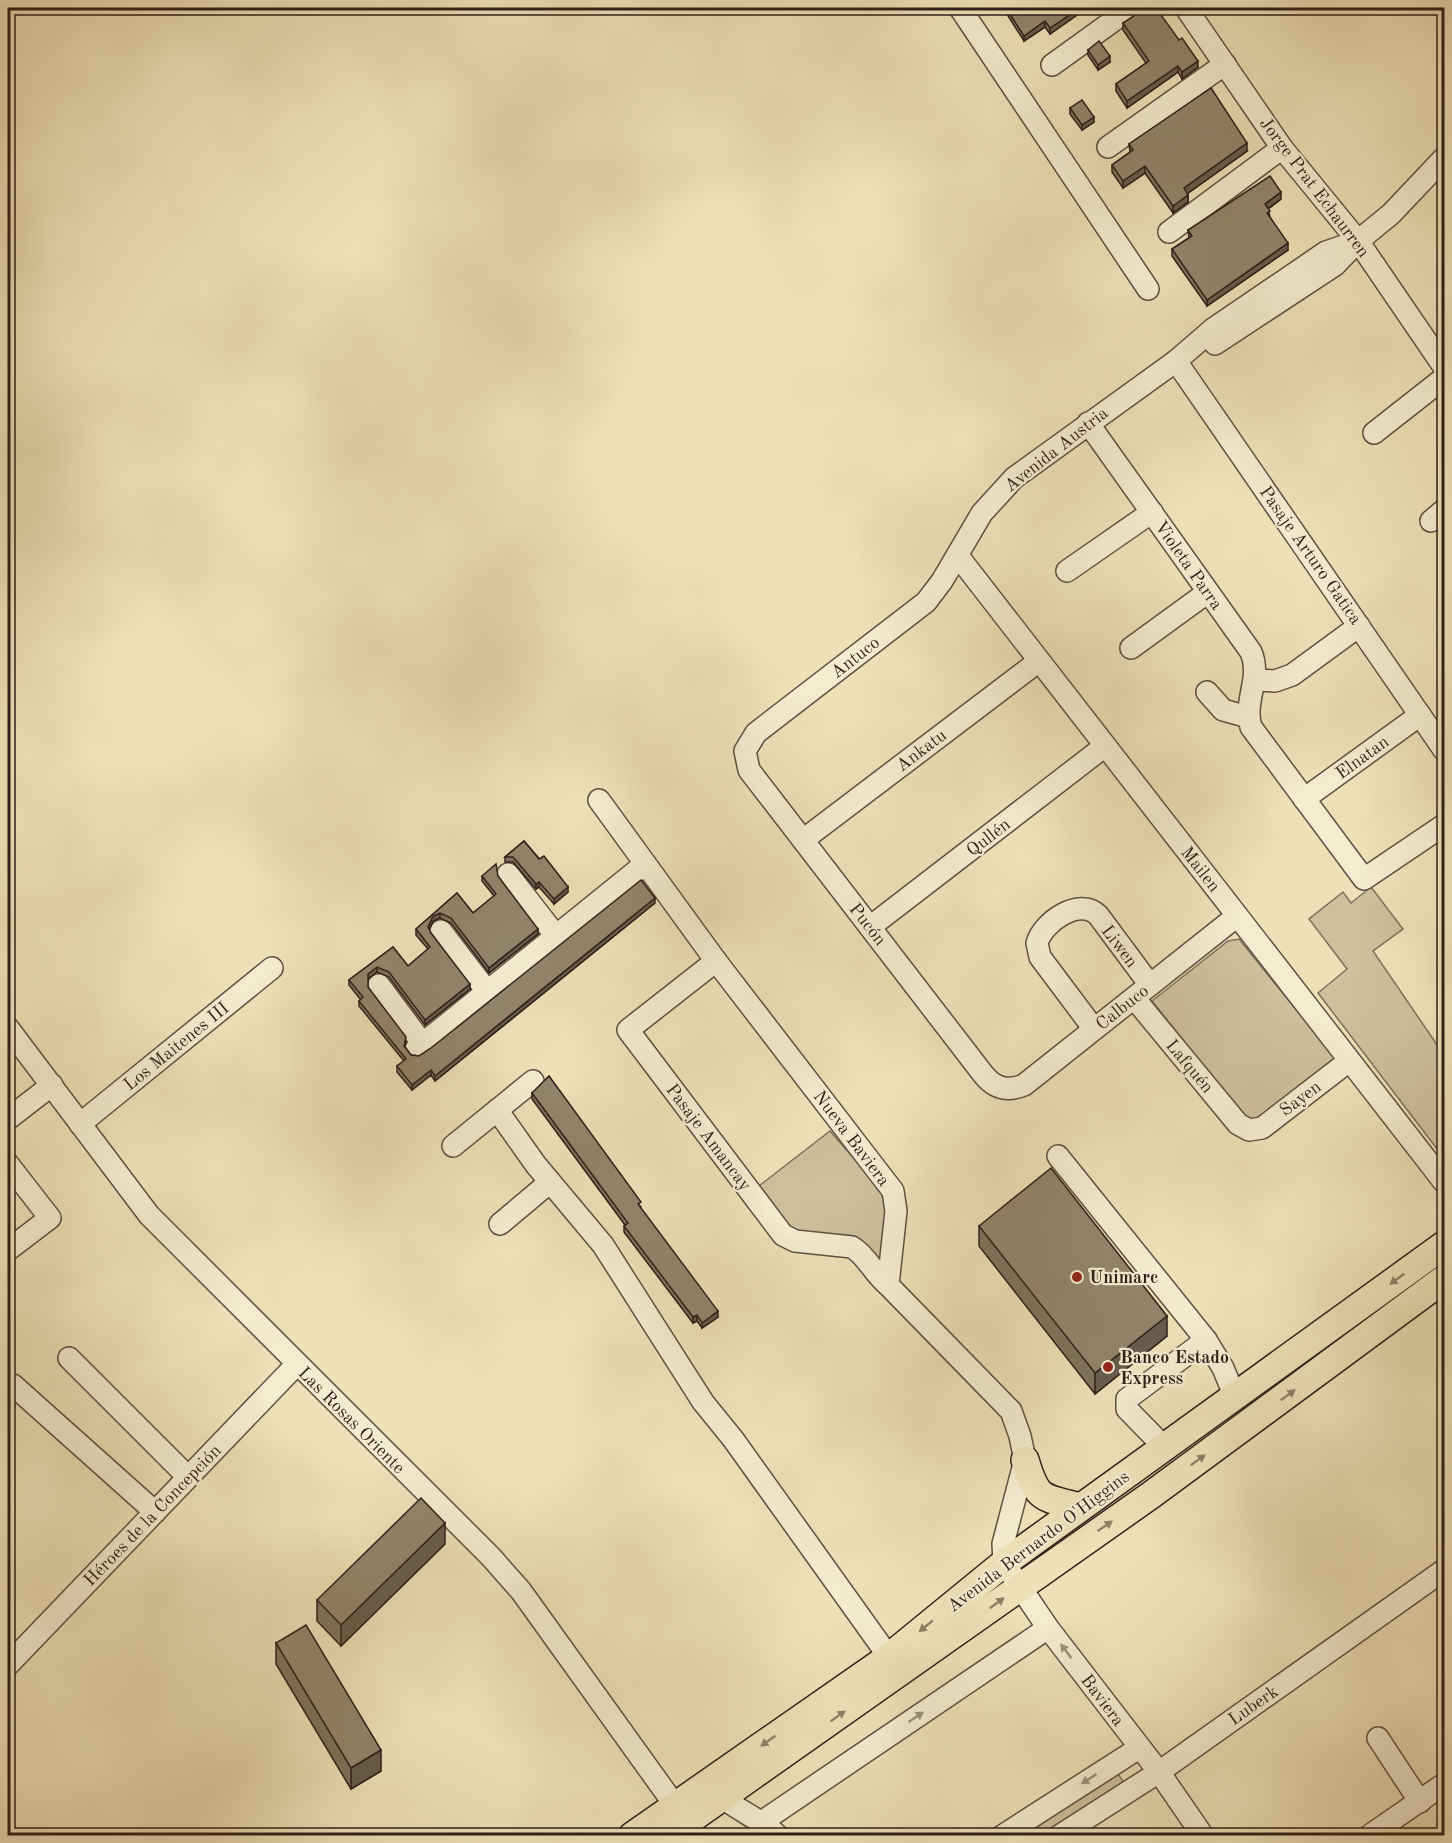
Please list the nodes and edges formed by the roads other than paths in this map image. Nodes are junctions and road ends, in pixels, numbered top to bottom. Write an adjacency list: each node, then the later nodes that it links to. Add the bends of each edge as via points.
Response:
1 (960, 8): 11 (street)
2 (1131, 8): 5 (street)
3 (1186, 8): 4 (street, Jorge Prat Echaurren)
4 (1225, 64): 6 (street); 7 (street, Jorge Prat Echaurren)
5 (1052, 65)
6 (1108, 147)
7 (1282, 148): 9 (street); 10 (street, Jorge Prat Echaurren)
8 (1444, 158): 10 (street, Avenida Austria, via 1391,214)
9 (1169, 231)
10 (1358, 241): 12 (street, Avenida Austria, via 1326,252 1213,328); 13 (street, Jorge Prat Echaurren)
11 (1148, 289)
12 (1176, 361): 15 (street, Avenida Austria); 21 (street, Pasaje Arturo Gatica)
13 (1444, 367)
14 (1444, 378): 16 (street)
15 (1088, 423): 17 (street, Violeta Parra); 18 (street, Avenida Austria, via 1014,478 982,513)
16 (1374, 433)
17 (1152, 512): 19 (street); 20 (street, Violeta Parra)
18 (958, 556): 23 (street, Mailen); 30 (street, Antuco, via 926,602 756,733)
19 (1067, 571)
20 (1208, 592): 22 (street); 24 (street, Violeta Parra, via 1251,652)
21 (1359, 626): 24 (street, via 1292,675 1275,681); 26 (street, Pasaje Arturo Gatica)
22 (1131, 648)
23 (1039, 661): 28 (street, Mailen); 34 (street, Ankatu)
24 (1255, 680): 27 (street, Violeta Parra)
25 (1207, 692): 27 (street, via 1222,710)
26 (1420, 715): 29 (street, Pasaje Arturo Gatica); 31 (street, Elnatan)
27 (1248, 717): 31 (street, via 1256,736)
28 (1105, 746): 37 (street, Mailen); 38 (street, Qullén)
29 (1444, 750)
30 (745, 751): 34 (street, Pucón, via 749,770)
31 (1304, 799): 33 (street, via 1364,879)
32 (599, 800): 35 (street, Nueva Baviera)
33 (1444, 825)
34 (803, 840): 38 (street, Pucón)
35 (645, 864): 40 (street); 41 (street, Nueva Baviera)
36 (508, 874): 40 (street)
37 (1237, 916): 45 (street, Calbuco); 48 (street, Mailen)
38 (870, 927): 51 (street, Pucón, via 989,1081)
39 (441, 931): 44 (street)
40 (556, 936): 44 (street)
41 (716, 961): 65 (street, Nueva Baviera, via 892,1191 896,1211); 65 (street, Pasaje Amancay, via 628,1030 783,1235 795,1241 852,1247)
42 (272, 968): 54 (street, Los Maitenes III)
43 (379, 985): 44 (street, via 420,1047)
44 (488, 992)
45 (1142, 992): 47 (street, Calbuco); 47 (street, Liwen, via 1098,915 1079,907 1070,910 1042,933 1037,948); 55 (street, Lafquén, via 1238,1124)
46 (8, 1028): 50 (street, Las Rosas Oriente)
47 (1094, 1029): 51 (street, Calbuco, via 1024,1085)
48 (1349, 1061): 55 (street, Sayen, via 1262,1128); 60 (street, Mailen)
49 (532, 1081): 52 (street)
50 (52, 1085): 53 (street); 54 (street, Las Rosas Oriente)
51 (1004, 1089)
52 (497, 1110): 56 (street); 59 (street)
53 (8, 1119)
54 (80, 1124): 68 (street, Las Rosas Oriente, via 149,1215)
55 (1249, 1130)
56 (453, 1146)
57 (1058, 1156): 66 (street)
58 (8, 1164): 63 (street, via 50,1218)
59 (550, 1182): 61 (street); 81 (street, via 603,1245 703,1402 733,1438)
60 (1444, 1182)
61 (500, 1224)
62 (1444, 1245): 70 (main road, Avenida Bernardo O'Higgins, one-way to 70)
63 (8, 1250)
64 (1444, 1279): 71 (main road, Avenida Bernardo O'Higgins, one-way to 64)
65 (888, 1285): 73 (street, via 1011,1411)
66 (1206, 1340): 70 (street); 72 (street, via 1127,1399 1127,1409)
67 (69, 1358): 74 (street)
68 (296, 1365): 74 (street, Héroes de la Concepción); 89 (street, Las Rosas Oriente, via 492,1557 521,1591)
69 (14, 1385): 76 (street)
70 (1235, 1397): 71 (main road); 72 (main road, Avenida Bernardo O'Higgins)
71 (1252, 1421): 79 (main road, Avenida Bernardo O'Higgins, one-way to 71)
72 (1164, 1447): 75 (main road, Avenida Bernardo O'Higgins)
73 (1025, 1460): 75 (main road, via 1035,1490 1048,1499); 77 (street, via 1003,1545)
74 (188, 1477): 76 (street, Héroes de la Concepción)
75 (1080, 1507): 77 (main road, Avenida Bernardo O'Higgins)
76 (155, 1512): 82 (street, Héroes de la Concepción)
77 (1004, 1563): 79 (street, Baviera); 81 (main road, Avenida Bernardo O'Higgins, one-way to 81)
78 (1444, 1570): 85 (street, Luberk)
79 (1020, 1586): 80 (street, Baviera); 87 (main road, Avenida Bernardo O'Higgins, one-way to 79)
80 (1048, 1628): 84 (street, Baviera, one-way to 80); 90 (street, one-way to 80)
81 (889, 1657): 87 (main road, Avenida Bernardo O'Higgins, one-way to 87)
82 (8, 1665)
83 (1378, 1738): 88 (street)
84 (1139, 1748): 85 (street, Baviera); 92 (street, one-way to 92)
85 (1159, 1772): 93 (street, Luberk); 94 (street, Baviera)
86 (1444, 1784): 88 (street)
87 (715, 1790): 89 (main road, Avenida Bernardo O'Higgins); 90 (street)
88 (1420, 1802): 95 (street)
89 (676, 1821): 91 (main road, Avenida Bernardo O'Higgins)
90 (771, 1828)
91 (632, 1836)
92 (1002, 1836)
93 (1059, 1836)
94 (1203, 1836)
95 (1370, 1836)

